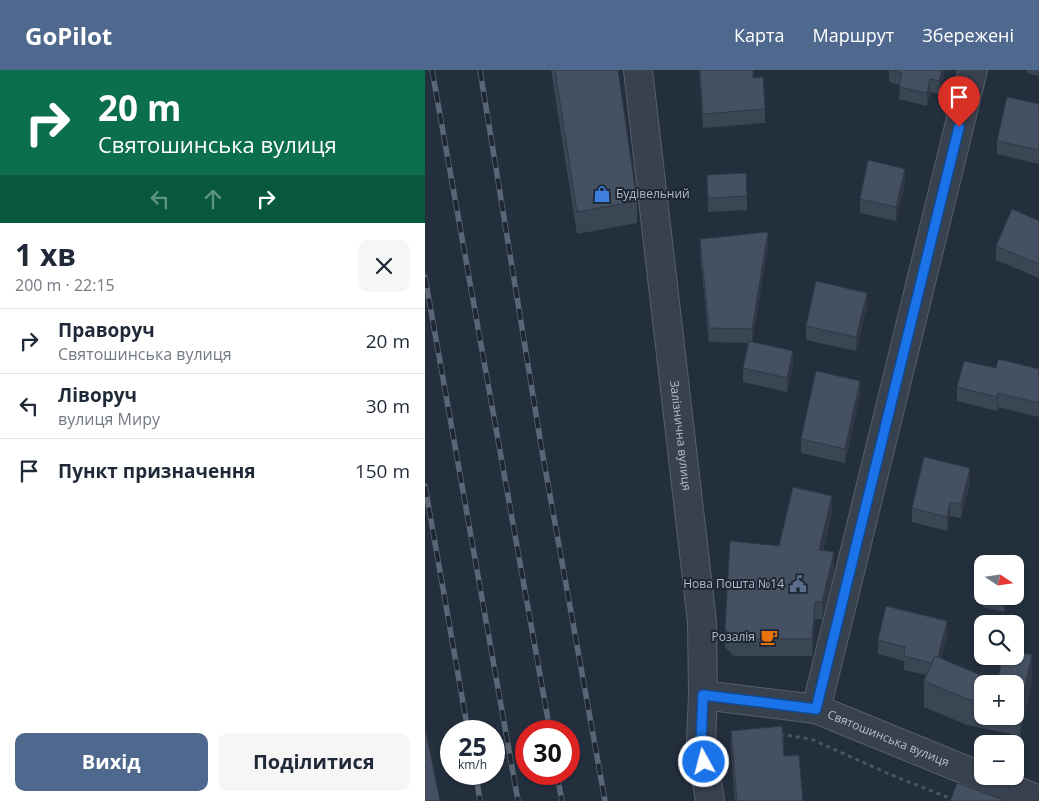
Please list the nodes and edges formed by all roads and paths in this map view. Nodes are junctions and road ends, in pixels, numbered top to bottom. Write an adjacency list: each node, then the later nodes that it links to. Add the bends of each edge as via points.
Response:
1 (638, 70): 3 (street, Залізнична вулиця, via 702,622)
2 (973, 70): 4 (street)
3 (703, 695): 4 (street, Святошинська вулиця); 7 (street, Залізнична вулиця, via 701,742)
4 (816, 709): 6 (street, Святошинська вулиця)
5 (775, 736): 8 (path, via 811,739)
6 (1039, 800)
7 (710, 801)
8 (957, 801)

